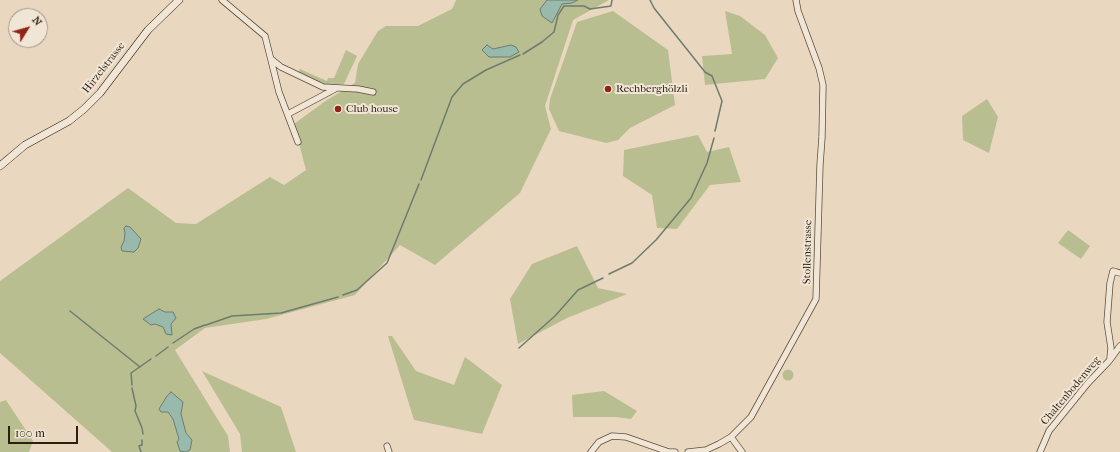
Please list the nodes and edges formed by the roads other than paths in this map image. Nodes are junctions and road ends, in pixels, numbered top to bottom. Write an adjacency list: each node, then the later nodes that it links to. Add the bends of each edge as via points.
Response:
1 (179, 0): 9 (street, Hirzelstrasse, via 148,30 103,90 84,109 69,121 25,145)
2 (222, 0): 4 (street, via 265,36)
3 (796, 0): 13 (street, Stollenstrasse, via 823,85 817,291 813,307 751,417)
4 (271, 58): 5 (street, via 281,67 323,87); 7 (street, via 279,92)
5 (335, 89): 6 (street); 7 (street)
6 (373, 92)
7 (288, 114): 8 (street)
8 (298, 142)
9 (0, 166)
10 (1120, 273): 12 (street, via 1113,271 1110,283 1107,322 1111,348)
11 (1120, 346): 12 (street, Chaltenbodenweg)
12 (1109, 361): 18 (street, Chaltenbodenweg, via 1049,431)
13 (731, 437): 16 (street, Stollenstrasse, via 706,450); 17 (street)
14 (591, 452): 15 (street, via 599,442 612,436 626,436)
15 (675, 452)
16 (688, 452)
17 (742, 452)
18 (1040, 452)

